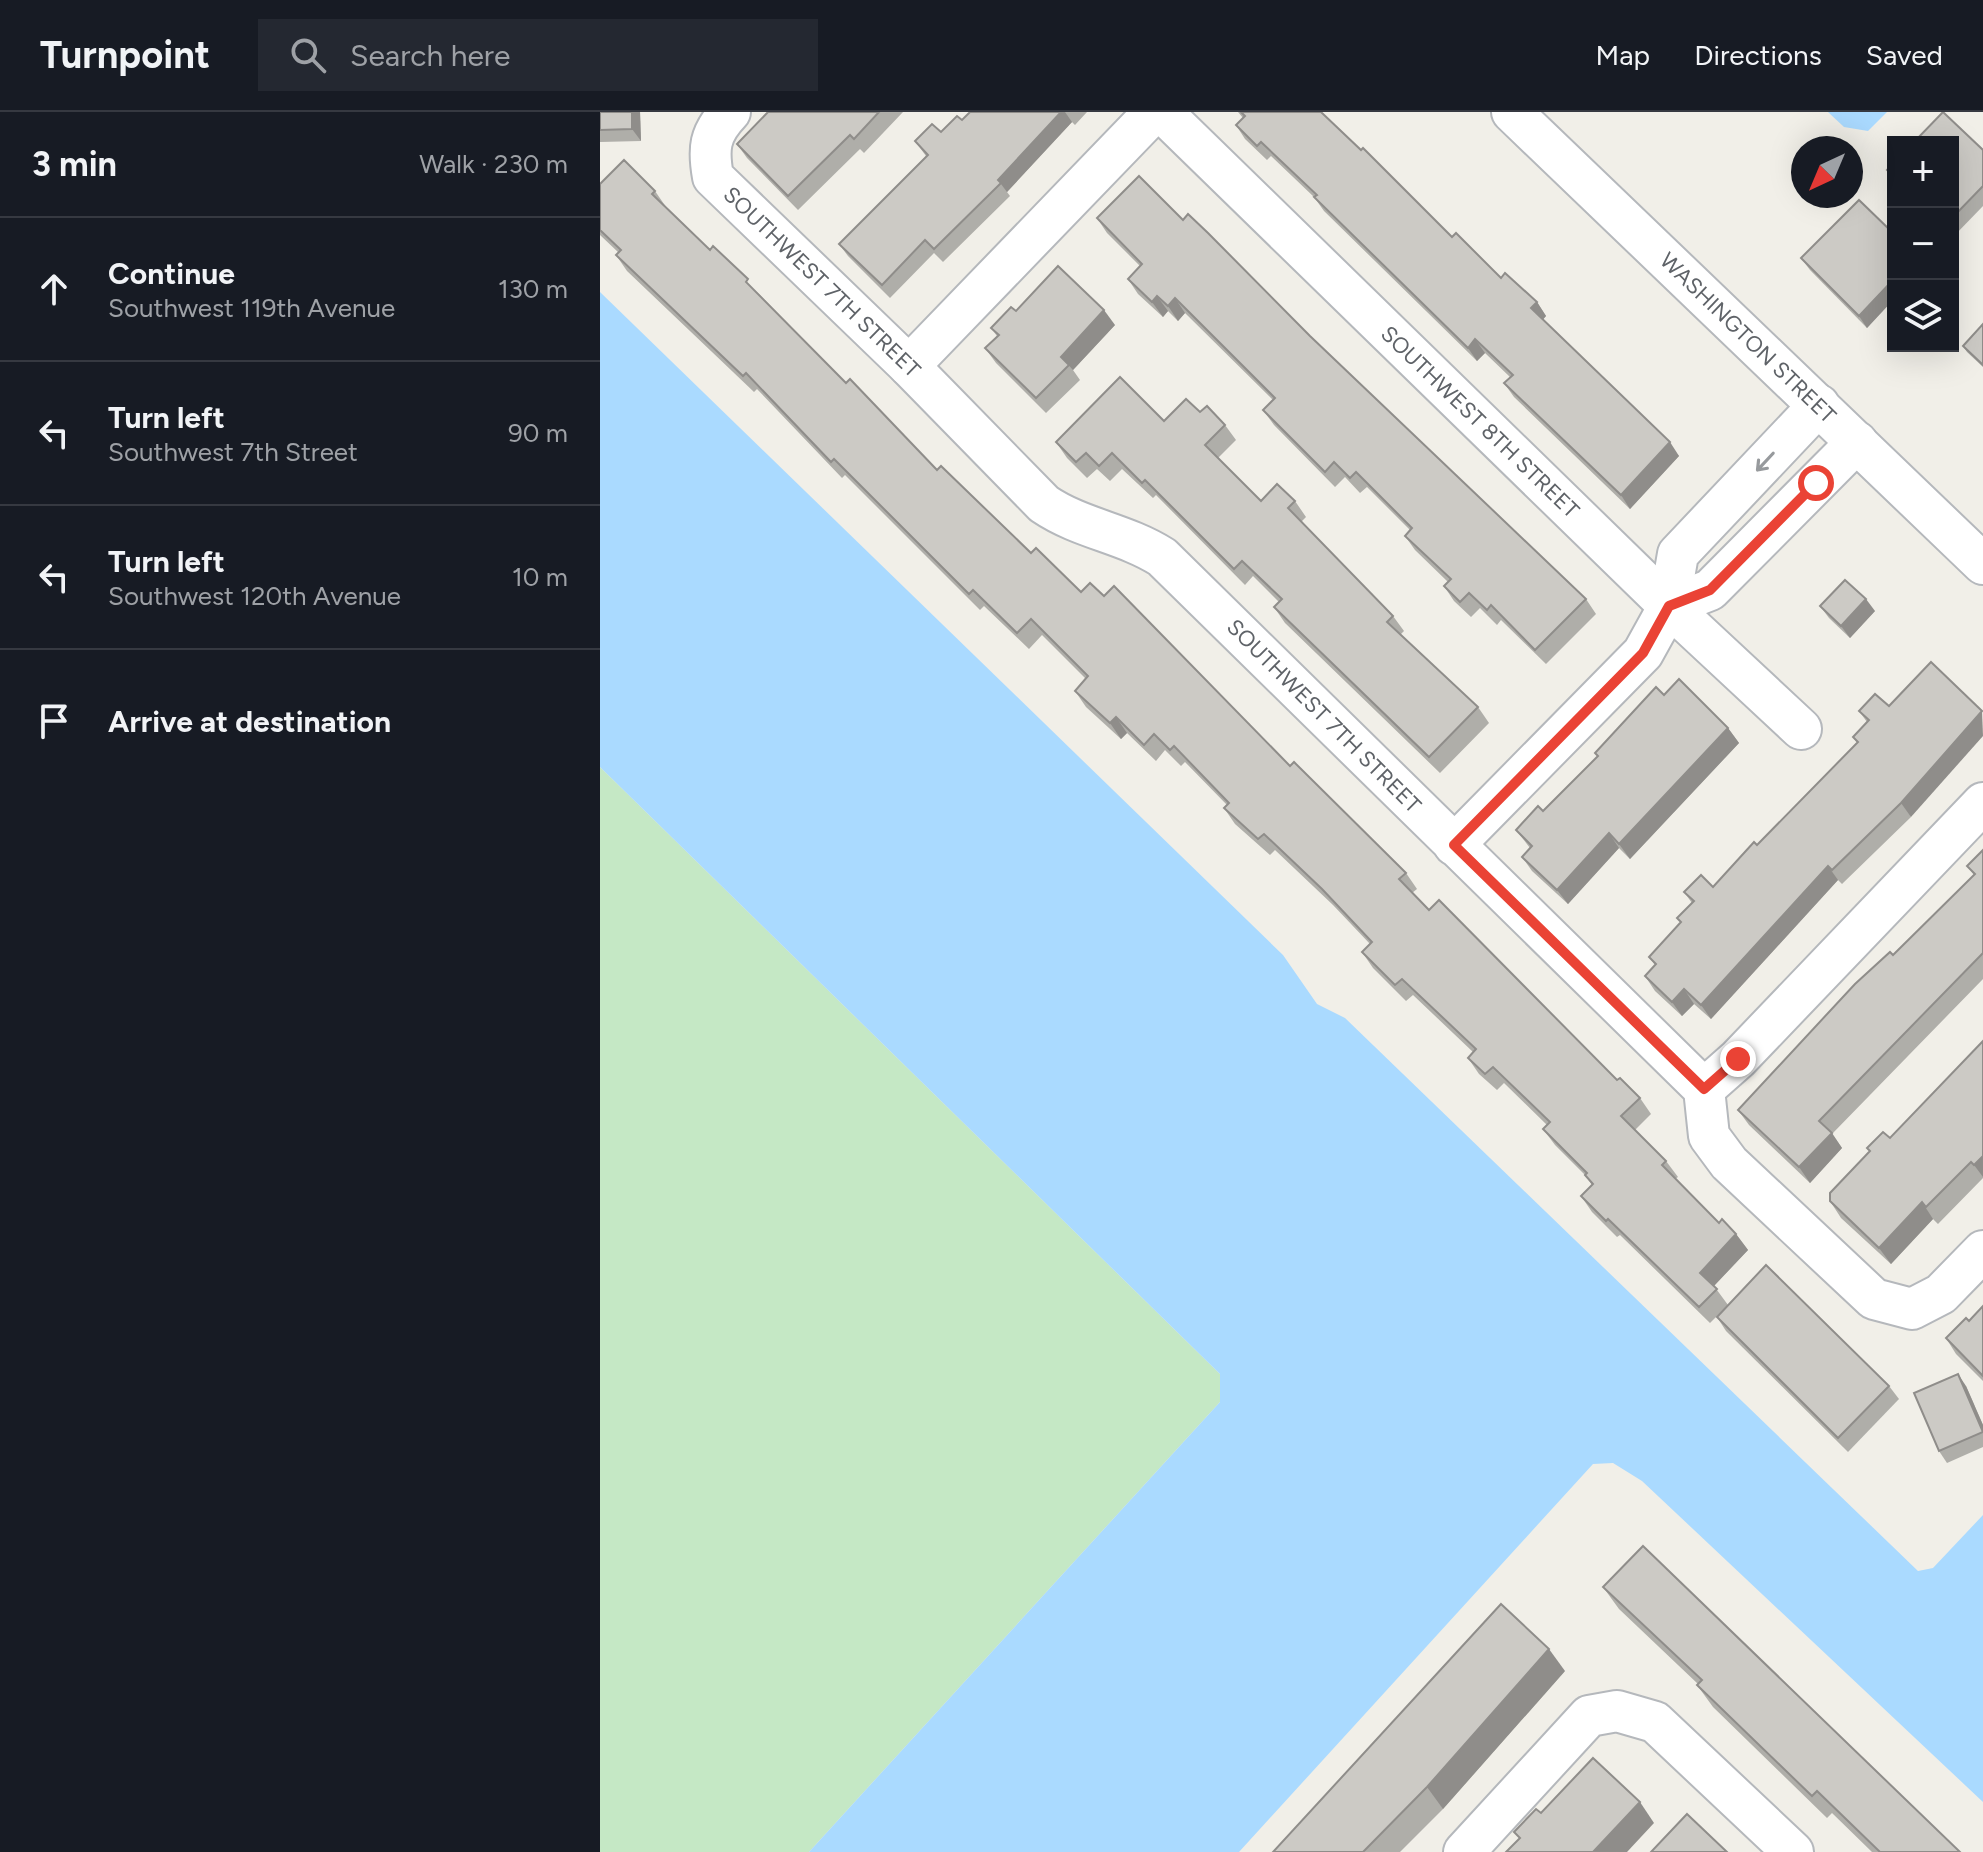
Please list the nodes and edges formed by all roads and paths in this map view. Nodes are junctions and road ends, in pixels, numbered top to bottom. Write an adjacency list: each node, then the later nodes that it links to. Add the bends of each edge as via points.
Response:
1 (730, 112): 5 (street, SOUTHWEST 7TH STREET, via 708,149 713,177)
2 (1154, 112): 5 (street)
3 (1162, 112): 9 (street, SOUTHWEST 8TH STREET)
4 (1512, 112): 6 (street, WASHINGTON STREET)
5 (909, 366): 12 (street, SOUTHWEST 7TH STREET, via 1044,504 1066,519 1139,543 1162,557)
6 (1819, 405): 7 (street, WASHINGTON STREET); 9 (street, one-way to 9, via 1678,554)
7 (1857, 442): 8 (street, WASHINGTON STREET); 9 (street, via 1710,590)
8 (1983, 564)
9 (1669, 606): 10 (street, SOUTHWEST 8TH STREET); 12 (street, via 1643,653)
10 (1801, 729)
11 (1983, 803): 13 (street)
12 (1454, 845): 13 (street, SOUTHWEST 7TH STREET)
13 (1704, 1089): 14 (street, via 1709,1136 1729,1163 1874,1299 1912,1309 1941,1294)
14 (1983, 1251)
15 (1464, 1852): 16 (street, via 1589,1716 1617,1711 1655,1722)
16 (1793, 1852)

